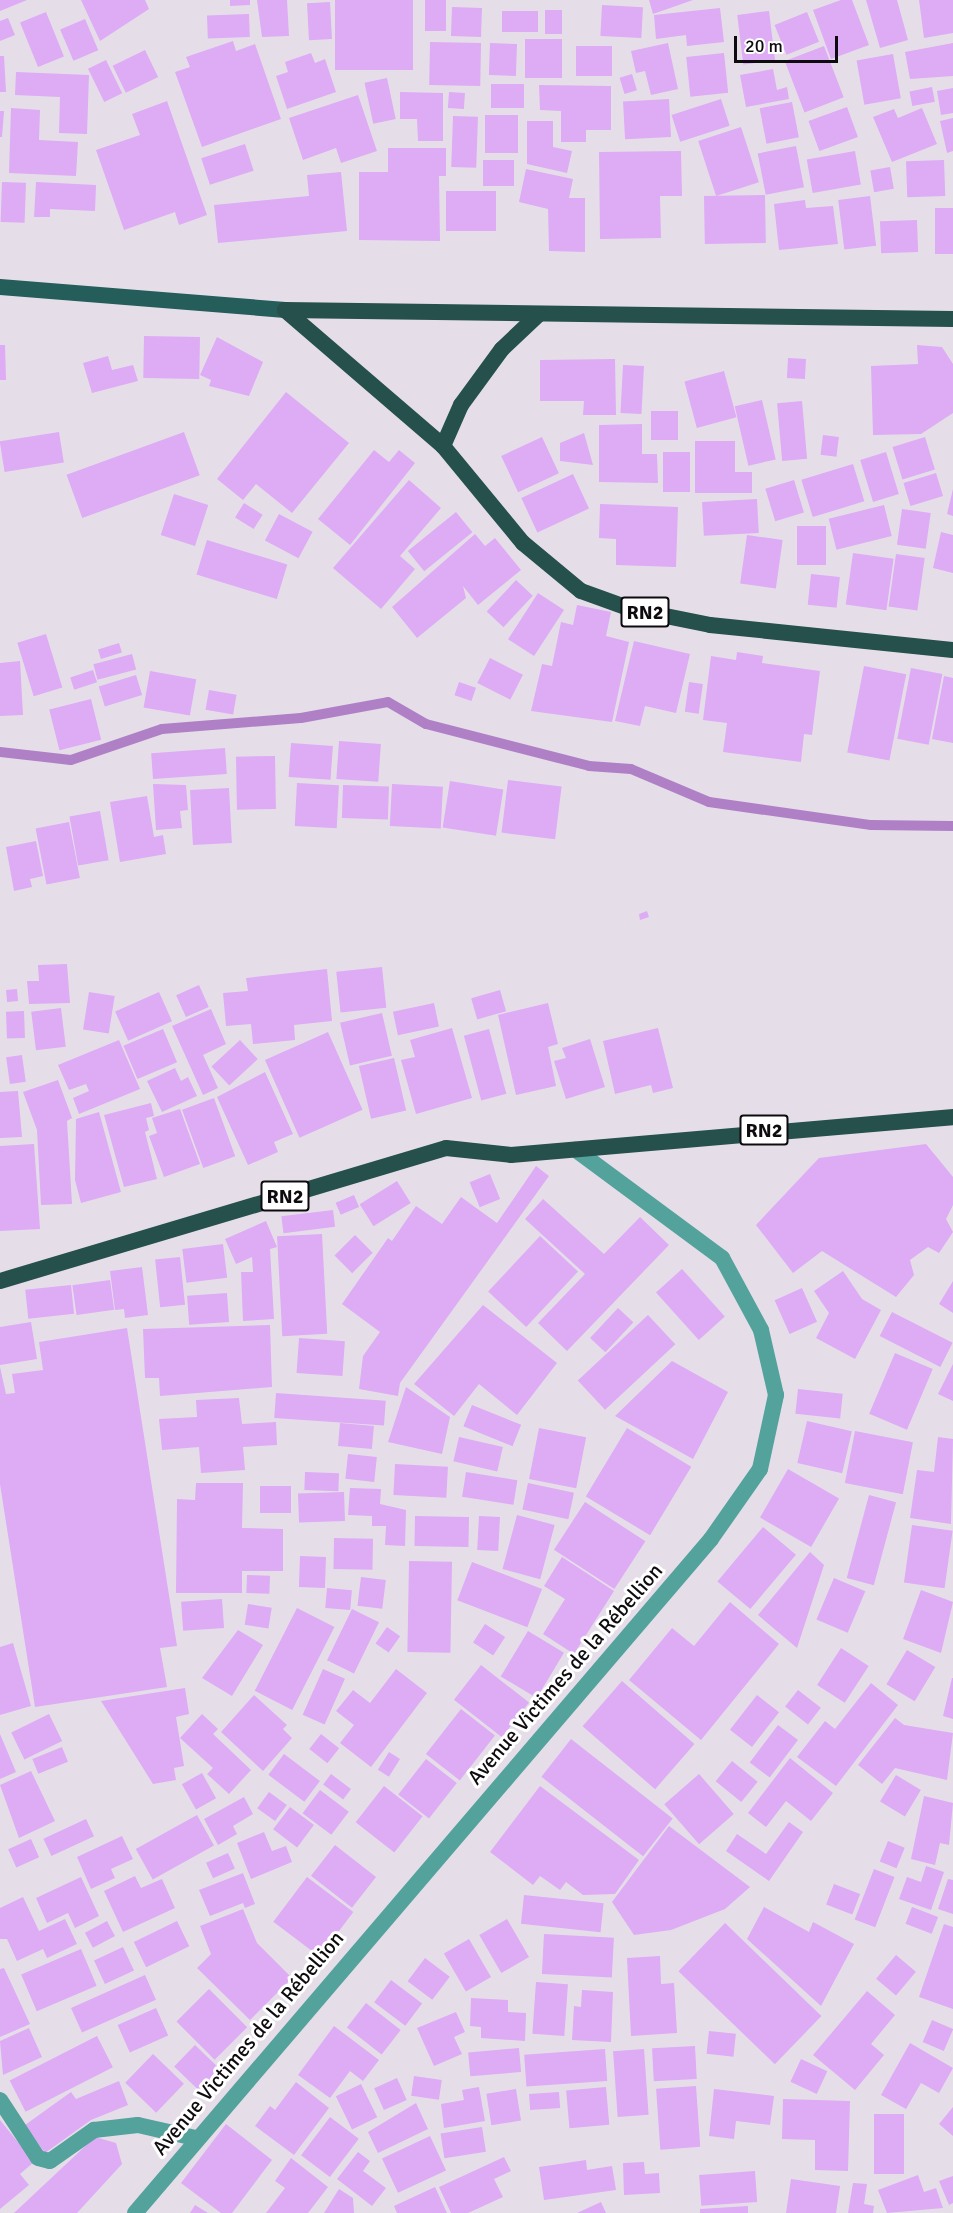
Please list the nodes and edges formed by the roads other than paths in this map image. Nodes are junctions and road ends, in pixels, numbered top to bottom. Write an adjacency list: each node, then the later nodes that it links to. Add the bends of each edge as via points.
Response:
1 (0, 287): 2 (main road)
2 (285, 310): 3 (highway); 5 (highway, RN2)
3 (538, 315): 4 (highway); 5 (highway, via 502,349 461,405)
4 (953, 319)
5 (443, 446): 6 (highway, RN2, via 523,543 581,591 631,609 710,625)
6 (953, 650)
7 (953, 1117): 8 (highway, RN2, via 699,1135)
8 (576, 1150): 9 (highway, RN2, via 512,1155 446,1148); 11 (street, Avenue Victimes de la Rébellion, via 722,1258 761,1330 776,1395 760,1469 711,1539)
9 (0, 1281)
10 (0, 2100): 11 (street, via 38,2158 50,2161 94,2130 138,2125)
11 (195, 2138): 12 (street, Avenue Victimes de la Rébellion)
12 (135, 2213)

